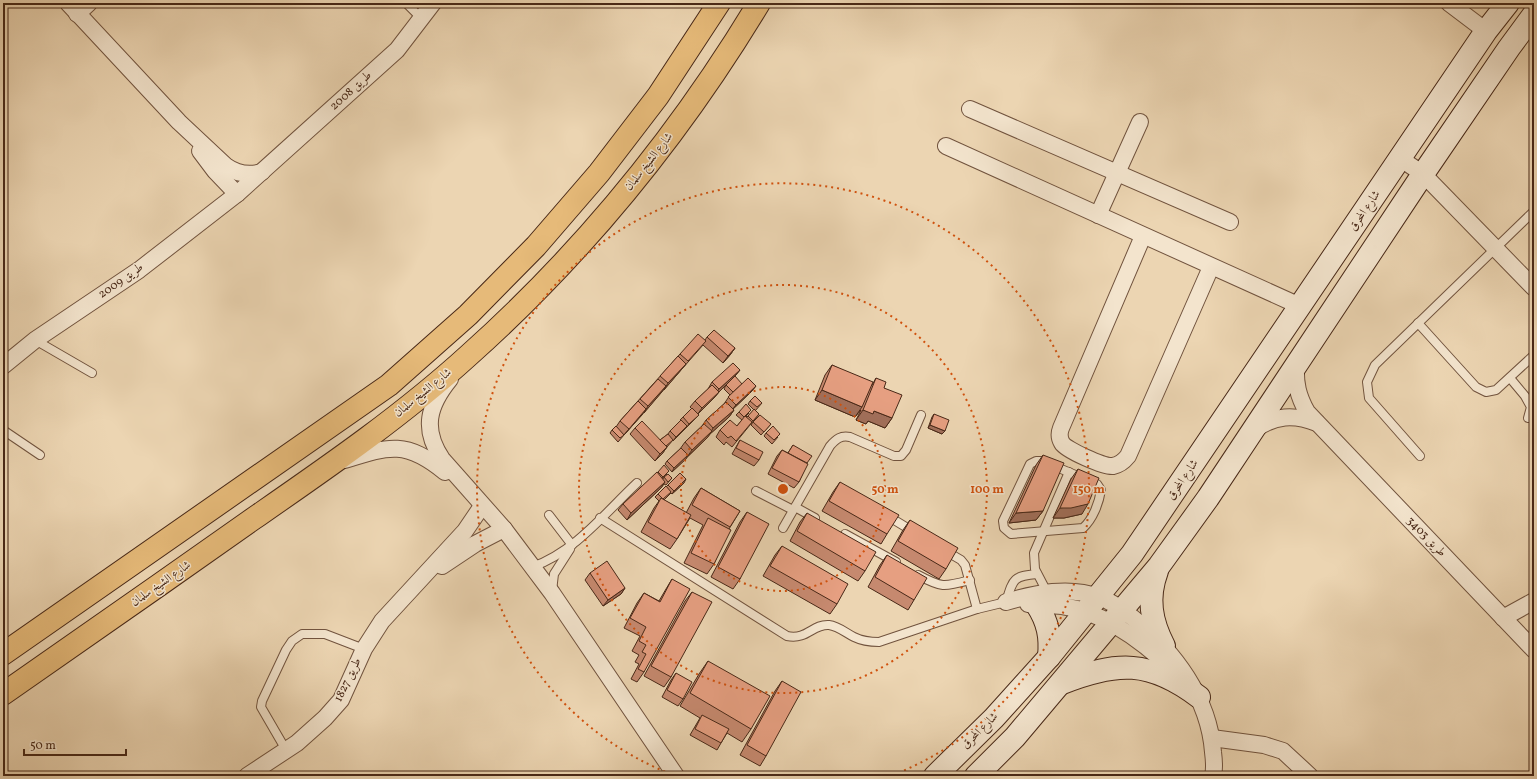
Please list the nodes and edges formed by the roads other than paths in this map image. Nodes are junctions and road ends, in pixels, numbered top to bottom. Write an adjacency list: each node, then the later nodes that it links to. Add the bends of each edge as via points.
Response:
1 (406, 3): 9 (lane)
2 (433, 3): 9 (street, طريق 2008)
3 (720, 3): 77 (main road, via 658,96 599,172 536,246 468,314 389,385)
4 (759, 3): 32 (main road, شارع الشيخ سلمان, via 686,114 624,194 562,264)
5 (1449, 3): 10 (street)
6 (1508, 3): 10 (main road, شارع المحرق)
7 (78, 7): 12 (street)
8 (1534, 14): 18 (main road)
9 (421, 18): 16 (street, طريق 2008, via 397,50)
10 (1486, 31): 15 (main road, شارع المحرق)
11 (970, 109): 17 (street)
12 (179, 122): 16 (street, via 232,170 247,175); 19 (street, via 215,171)
13 (1140, 122): 17 (street)
14 (946, 146): 21 (street)
15 (1401, 159): 18 (street); 27 (main road, شارع المحرق)
16 (262, 172): 19 (street, طريق 2009)
17 (1117, 173): 21 (street); 22 (street)
18 (1423, 174): 24 (street); 30 (main road)
19 (237, 194): 29 (street, طريق 2009, via 139,270)
20 (1534, 211): 24 (lane)
21 (1098, 215): 23 (street)
22 (1230, 222)
23 (1143, 236): 25 (street); 25 (street, via 1059,433 1061,443 1069,450 1108,466 1119,464 1128,456)
24 (1496, 248): 26 (street); 28 (lane)
25 (1211, 267): 27 (street)
26 (1534, 288)
27 (1300, 306): 30 (main road, via 1308,322); 70 (main road, شارع المحرق, via 1132,554)
28 (1418, 323): 36 (lane, via 1476,387 1486,392 1496,390); 43 (lane, via 1375,364 1367,382 1369,398)
29 (35, 340): 34 (street, طريق 2009); 35 (lane)
30 (1309, 345): 33 (main road)
31 (1534, 355): 36 (lane)
32 (469, 356): 44 (main road, شارع الشيخ سلمان, via 415,402); 48 (street, via 440,391 432,409 429,434 442,459)
33 (1296, 365): 39 (street, طريق 3403, via 1295,381 1299,397 1307,412); 41 (main road)
34 (3, 366)
35 (92, 374)
36 (1510, 378): 38 (lane, via 1526,396 1531,407)
37 (921, 416): 49 (lane, via 901,456 894,456 850,437 838,438 830,446)
38 (1528, 418)
39 (1318, 423): 41 (street, via 1301,417 1283,416 1266,422); 73 (street, طريق 3403)
40 (3, 430): 42 (lane)
41 (1251, 432): 62 (main road)
42 (40, 455)
43 (1420, 456)
44 (334, 463): 48 (street, via 374,450 392,447 410,450 428,458); 80 (main road, شارع الشيخ سلمان)
45 (1069, 472): 57 (lane); 57 (lane, via 1097,484 1101,490 1090,522 1083,528); 57 (lane, via 1042,461 1030,464 1003,521 1004,528 1012,534)
46 (637, 483): 52 (lane)
47 (756, 491): 49 (lane)
48 (481, 508): 56 (street); 65 (street, طريق 1827, via 465,531)
49 (794, 508): 53 (lane); 54 (lane)
50 (878, 511): 58 (lane)
51 (549, 515): 59 (lane)
52 (600, 518): 59 (lane); 71 (lane, via 788,636 803,636 823,625 831,626 862,641 879,642)
53 (822, 522)
54 (783, 528)
55 (836, 529): 64 (lane, via 932,582 944,586)
56 (501, 531): 61 (street); 65 (street, طريق 1827, via 475,544); 85 (street, via 548,597)
57 (1043, 531): 63 (lane, via 1034,553)
58 (924, 538)
59 (572, 545): 61 (lane, via 553,558); 66 (lane, via 554,574)
60 (938, 546): 64 (lane, via 963,562)
61 (532, 566): 66 (street)
62 (1159, 566): 72 (main road); 74 (main road, via 1153,582 1152,615 1156,631)
63 (1037, 574): 67 (lane); 69 (lane, via 1021,575 1014,580)
64 (970, 580): 71 (lane)
65 (416, 584): 75 (street, طريق 1827, via 382,622)
66 (552, 593): 86 (street)
67 (1042, 598): 69 (street); 70 (street, via 1073,592); 78 (main road, via 1051,643)
68 (1534, 601): 73 (street)
69 (1006, 602): 71 (lane)
70 (1093, 604): 72 (street); 78 (main road, شارع المحرق)
71 (978, 609)
72 (1117, 616): 74 (street, via 1146,628); 79 (main road); 81 (street)
73 (1503, 618): 76 (street, طريق 3403)
74 (1164, 646): 81 (street, via 1183,670)
75 (364, 649): 83 (street, طريق 1827, via 341,700 325,718); 83 (lane, via 325,634 302,634 292,641 261,707)
76 (1534, 650)
77 (3, 654)
78 (1049, 657): 87 (main road, شارع المحرق, via 994,718)
79 (1060, 683): 81 (main road, via 1109,668 1134,667 1157,672 1179,682); 88 (main road, via 1015,737)
80 (3, 694)
81 (1199, 697): 82 (street)
82 (1212, 738): 89 (street, via 1215,770); 90 (street, via 1264,745 1283,751)
83 (286, 750): 84 (street, طريق 1827)
84 (247, 776)
85 (664, 776)
86 (676, 776)
87 (935, 776)
88 (976, 776)
89 (1213, 776)
90 (1310, 776)

